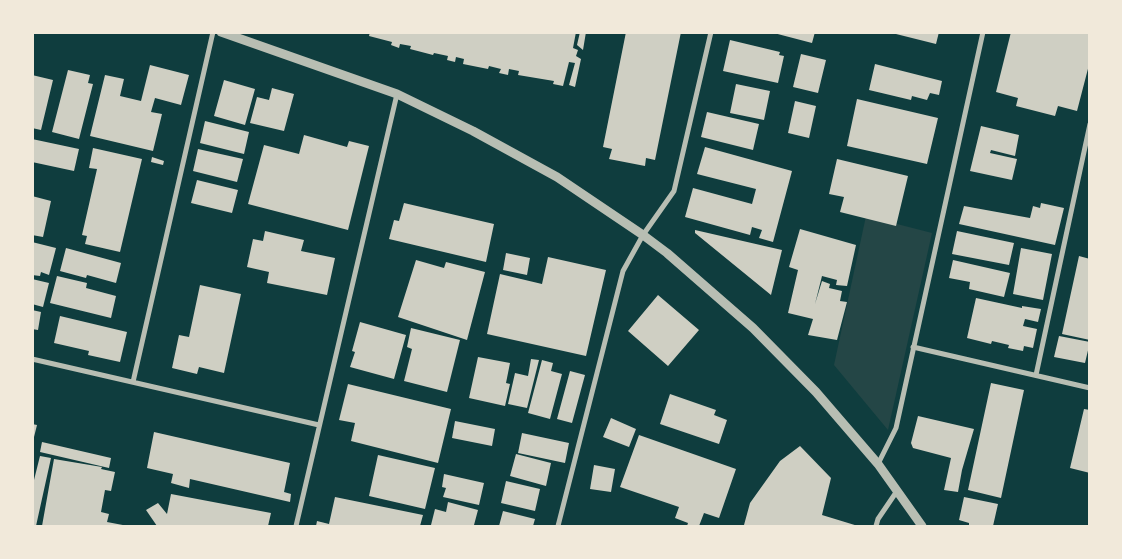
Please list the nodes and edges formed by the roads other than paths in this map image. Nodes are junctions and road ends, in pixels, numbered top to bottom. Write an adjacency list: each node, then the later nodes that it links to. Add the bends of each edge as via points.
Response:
1 (213, 32): 11 (street)
2 (221, 32): 5 (street)
3 (711, 32): 7 (street, via 674,191)
4 (983, 32): 8 (street)
5 (397, 94): 7 (street, via 557,177); 13 (street)
6 (1090, 124): 10 (street)
7 (644, 235): 14 (street, via 753,328 816,392); 17 (street, via 623,271)
8 (913, 347): 10 (street); 14 (street, via 896,428)
9 (32, 359): 11 (street)
10 (1036, 375): 12 (street)
11 (133, 382): 13 (street)
12 (1090, 388)
13 (319, 425): 16 (street)
14 (878, 464): 15 (street)
15 (897, 491): 18 (street); 19 (street)
16 (296, 526)
17 (558, 526)
18 (876, 526)
19 (922, 526)

